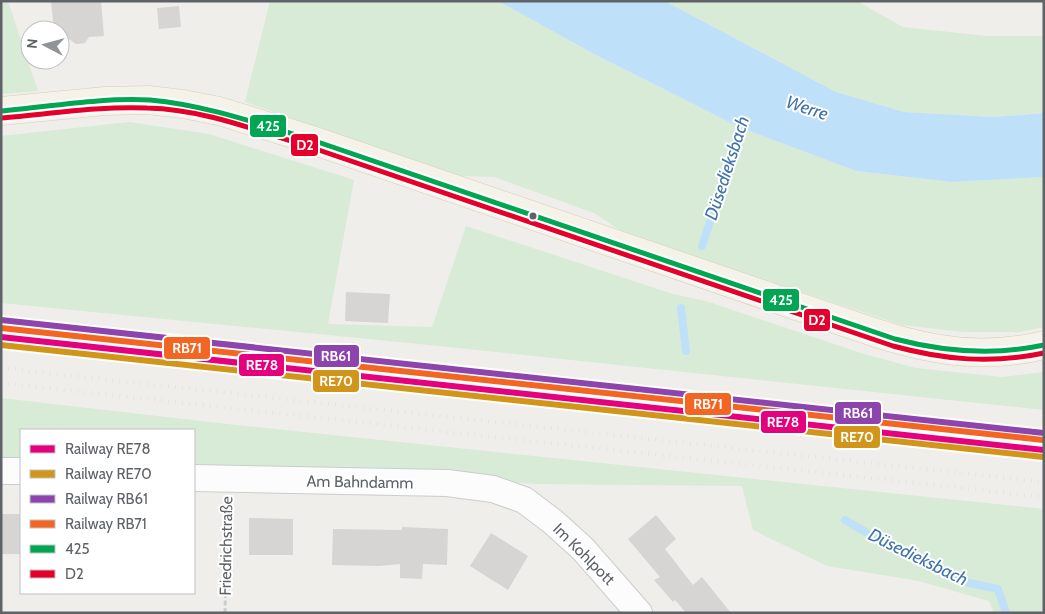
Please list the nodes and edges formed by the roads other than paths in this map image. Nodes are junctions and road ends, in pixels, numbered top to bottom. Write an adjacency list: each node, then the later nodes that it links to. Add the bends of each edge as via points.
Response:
1 (1, 111): 2 (main road, via 105,100 183,104 219,111 899,339 941,349 975,352)
2 (1044, 345)
3 (1, 471): 4 (street)
4 (20, 471)
5 (195, 478): 6 (street, Am Bahndamm, via 447,483 493,489)
6 (524, 500): 7 (street, Im Kohlpott, via 583,549)
7 (639, 613)

